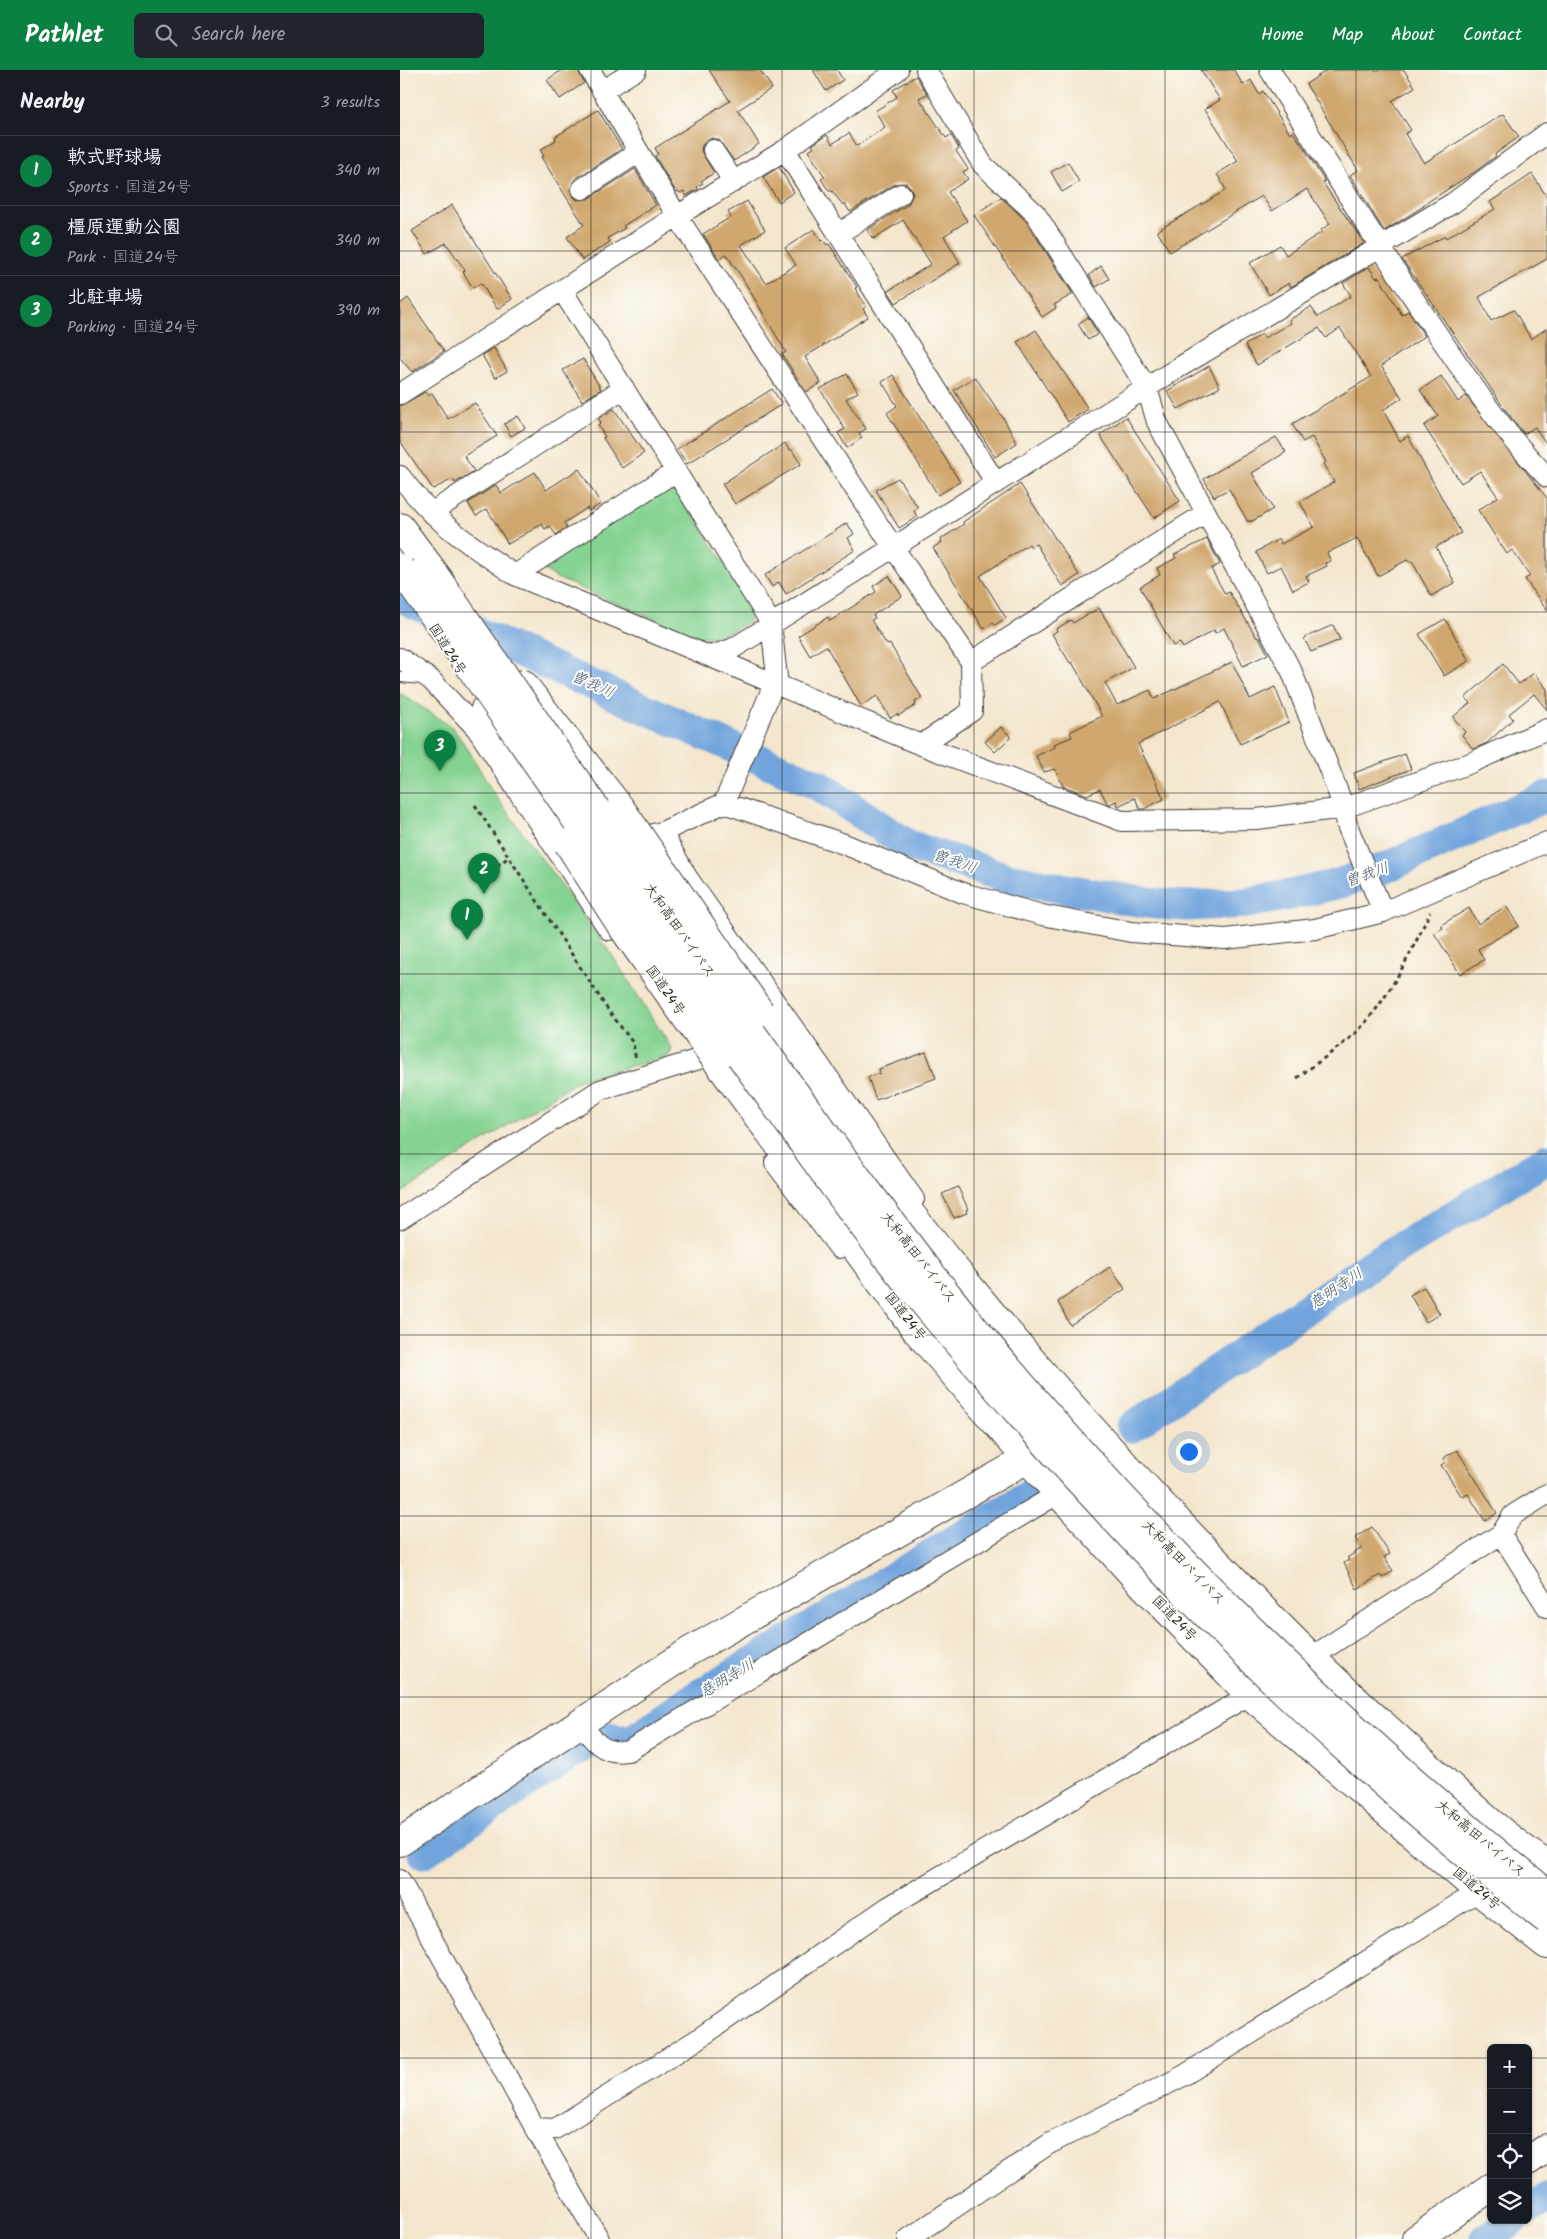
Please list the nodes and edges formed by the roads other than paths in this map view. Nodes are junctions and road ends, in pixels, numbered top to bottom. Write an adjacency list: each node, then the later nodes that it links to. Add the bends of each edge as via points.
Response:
1 (590, 70): 6 (street)
2 (636, 70): 6 (street)
3 (898, 70): 9 (street)
4 (926, 70): 19 (street, via 984,165 1035,213)
5 (1270, 70): 16 (street)
6 (602, 91): 10 (street)
7 (1547, 133): 16 (street, via 1453,204)
8 (713, 150): 11 (street)
9 (785, 150): 11 (street); 15 (street)
10 (639, 152): 12 (street); 14 (street)
11 (734, 182): 14 (street)
12 (582, 189)
13 (901, 194): 15 (street)
14 (677, 216): 17 (street); 28 (street)
15 (838, 234): 24 (street)
16 (1379, 246): 19 (street); 23 (street, via 1474,390 1518,447)
17 (562, 290): 18 (street); 20 (street)
18 (624, 388): 21 (street); 26 (street)
19 (1147, 388): 24 (street); 25 (street, via 1157,422)
20 (400, 394)
21 (676, 471): 32 (street); 33 (street)
22 (400, 476): 26 (street)
23 (1547, 477)
24 (996, 483): 28 (street)
25 (1206, 512): 36 (street); 43 (street, via 1292,672)
26 (431, 513): 32 (street, via 463,541)
27 (400, 527): 29 (main road, 大和高田バイパス)
28 (893, 547): 33 (street); 36 (street)
29 (427, 564): 50 (main road, bridge, via 622,809 767,1023); 63 (main road, 大和高田バイパス, bridge, via 774,1065 938,1283 1028,1391 1122,1499 1323,1700 1425,1792)
30 (400, 568): 64 (main road, 大和高田バイパス, bridge, via 746,1064 917,1296 1109,1515 1205,1615 1308,1715 1411,1808)
31 (400, 572): 48 (main road, 国道24号, bridge)
32 (515, 575): 34 (street)
33 (771, 623): 34 (street, via 732,649); 39 (street, via 777,677)
34 (710, 656): 39 (street)
35 (400, 658): 38 (street)
36 (971, 662): 41 (street, via 972,711)
37 (400, 676): 38 (lane)
38 (431, 680): 46 (street, via 477,729)
39 (772, 690): 41 (street); 42 (street)
40 (1547, 729): 43 (street)
41 (921, 746): 43 (street, via 1122,821)
42 (725, 799): 44 (street); 47 (street, via 963,893 1042,916 1131,932 1225,939 1315,929)
43 (1346, 817): 47 (street)
44 (662, 832): 46 (street); 50 (street, via 687,878 894,1168)
45 (1547, 842): 47 (street)
46 (559, 855): 48 (street)
47 (1382, 912)
48 (707, 1060): 49 (street, via 600,1090); 51 (main road, 国道24号, via 916,1330)
49 (400, 1219)
50 (977, 1297): 56 (main road, via 1180,1525)
51 (1027, 1459): 52 (main road, 国道24号); 58 (main road, via 727,1628)
52 (1059, 1492): 57 (main road, 国道24号, via 1136,1578); 58 (street, via 636,1747 619,1752 607,1751)
53 (1547, 1494): 54 (street, via 1513,1515)
54 (1501, 1534): 55 (street); 56 (street)
55 (1547, 1607)
56 (1311, 1658): 57 (street); 60 (main road, via 1340,1687)
57 (1250, 1695): 62 (main road, 国道24号); 66 (street, via 888,1907 696,2041 555,2129)
58 (589, 1734): 59 (main road)
59 (400, 1842)
60 (1541, 1855): 62 (street)
61 (400, 1880): 66 (street)
62 (1480, 1892): 65 (main road, 国道24号); 71 (street, via 1183,2076 1049,2144)
63 (1547, 1892)
64 (1547, 1920)
65 (1547, 1945)
66 (535, 2128): 70 (street)
67 (1547, 2148): 68 (main road)
68 (1532, 2158)
69 (1487, 2190): 72 (main road)
70 (599, 2239)
71 (908, 2239)
72 (1416, 2239)

